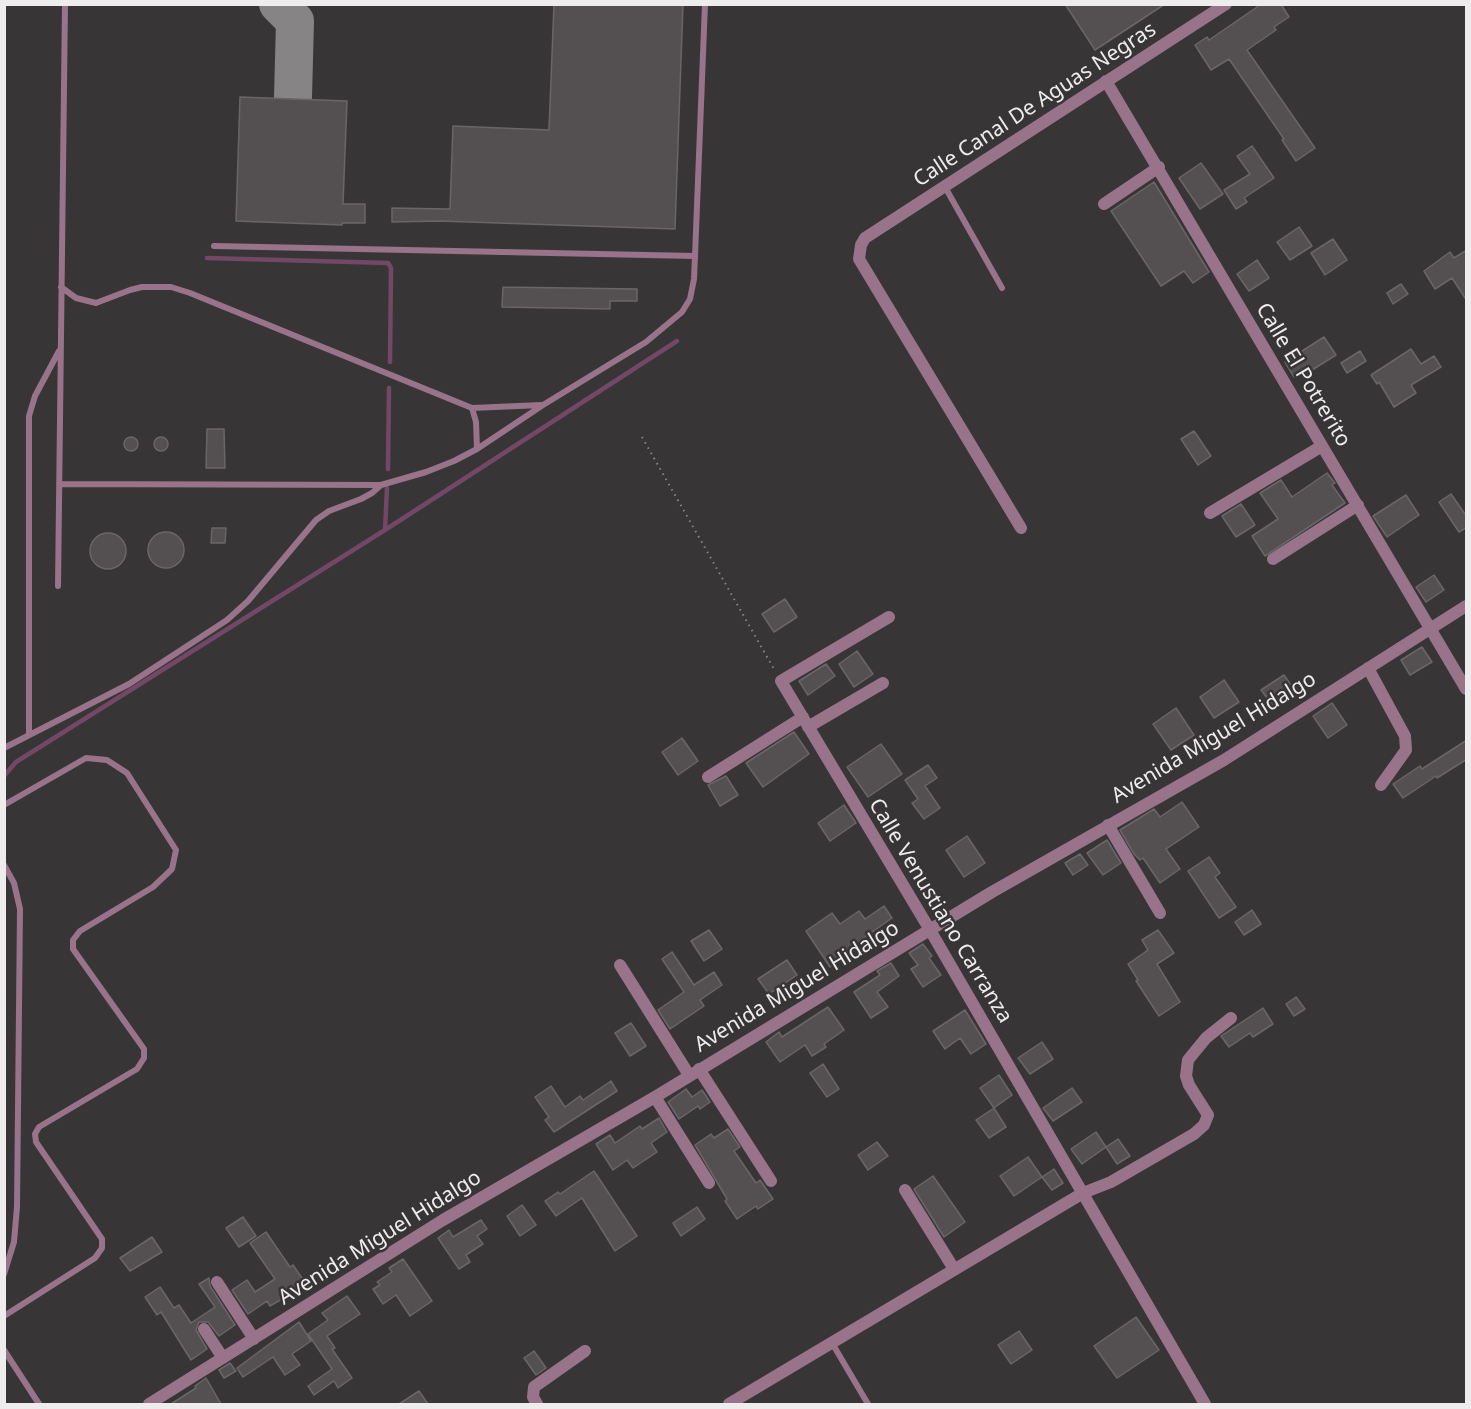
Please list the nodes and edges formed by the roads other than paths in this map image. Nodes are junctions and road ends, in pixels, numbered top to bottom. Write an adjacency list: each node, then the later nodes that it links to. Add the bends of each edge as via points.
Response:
1 (65, 4): 10 (lane)
2 (705, 4): 9 (lane)
3 (1226, 4): 4 (street, Calle Canal De Aguas Negras)
4 (1107, 81): 5 (street, Calle El Potrerito); 6 (street, Calle Canal De Aguas Negras)
5 (1159, 167): 7 (street); 15 (street, Calle El Potrerito)
6 (945, 187): 11 (lane); 21 (street, Calle Canal De Aguas Negras, via 866,238 859,259)
7 (1104, 204)
8 (214, 246): 9 (lane)
9 (695, 256): 13 (lane, via 690,299 682,312 646,342)
10 (61, 287): 12 (lane); 14 (lane, via 76,298 96,303 142,287 171,287)
11 (1002, 288)
12 (60, 349): 17 (lane); 31 (lane, via 29,416)
13 (543, 405): 14 (lane); 16 (lane)
14 (472, 408): 16 (lane)
15 (1322, 446): 19 (street, Calle El Potrerito); 20 (street)
16 (477, 448): 18 (lane, via 426,472)
17 (60, 484): 18 (lane); 23 (lane)
18 (381, 484): 31 (lane, via 372,494 316,520 248,601 226,620 129,684)
19 (1358, 506): 22 (street); 26 (street, Calle El Potrerito)
20 (1210, 513)
21 (1021, 528)
22 (1273, 559)
23 (58, 586)
24 (1467, 606): 26 (street, Avenida Miguel Hidalgo)
25 (889, 617): 30 (street, Calle Venustiano Carranza, via 781,681)
26 (1431, 628): 27 (street, Avenida Miguel Hidalgo); 29 (street, Calle El Potrerito)
27 (1368, 668): 34 (street, via 1405,736 1406,750); 36 (street, Avenida Miguel Hidalgo, via 1224,759)
28 (883, 684): 30 (street)
29 (1467, 689)
30 (806, 722): 33 (street); 39 (street, Calle Venustiano Carranza)
31 (29, 734): 32 (lane)
32 (4, 748)
33 (708, 777)
34 (1381, 785)
35 (4, 805): 51 (lane, via 86,758 107,760 127,773 176,850 172,869 153,887 80,931 73,940 74,949 144,1049 144,1058 137,1069 39,1127 35,1134 36,1142 102,1239 102,1248 95,1258)
36 (1108, 825): 38 (street); 39 (street, Avenida Miguel Hidalgo)
37 (4, 865): 49 (lane, via 14,883 20,909 17,1207 14,1242)
38 (1160, 914)
39 (930, 930): 42 (street, Avenida Miguel Hidalgo); 47 (street, Calle Venustiano Carranza)
40 (620, 965): 42 (street)
41 (1231, 1018): 47 (street, via 1206,1038 1188,1060 1189,1085 1208,1115 1204,1125 1111,1182)
42 (694, 1072): 43 (street, Avenida Miguel Hidalgo); 44 (street)
43 (656, 1097): 45 (street); 53 (street, Avenida Miguel Hidalgo, via 443,1220)
44 (771, 1181)
45 (709, 1183)
46 (905, 1190): 48 (street)
47 (1083, 1194): 48 (street); 63 (street, Calle Venustiano Carranza)
48 (954, 1269): 54 (street)
49 (4, 1274)
50 (217, 1282): 53 (street)
51 (4, 1316)
52 (204, 1329): 57 (street)
53 (254, 1338): 57 (street, Avenida Miguel Hidalgo)
54 (831, 1343): 61 (street); 62 (lane)
55 (4, 1350): 58 (lane)
56 (585, 1351): 60 (street, via 537,1383 532,1391)
57 (223, 1358): 59 (street, Avenida Miguel Hidalgo)
58 (39, 1404)
59 (149, 1404)
60 (537, 1404)
61 (729, 1404)
62 (868, 1404)
63 (1205, 1404)

